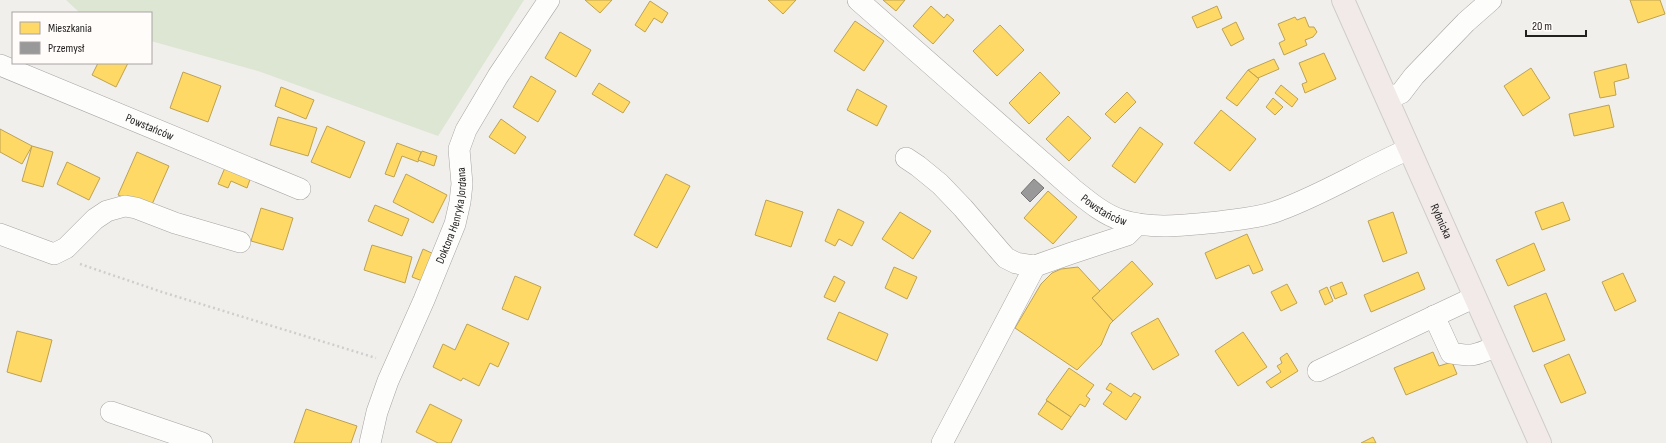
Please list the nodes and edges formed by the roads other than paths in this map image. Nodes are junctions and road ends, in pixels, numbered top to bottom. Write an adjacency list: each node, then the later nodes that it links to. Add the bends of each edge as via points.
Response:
1 (549, 0): 20 (street, Doktora Henryka Jordana, via 494,82 466,130 459,149 462,184 459,212 377,412)
2 (858, 0): 10 (street, Powstańców, via 1084,198 1115,218)
3 (1343, 0): 6 (main road, Rybnicka)
4 (1491, 0): 6 (street, via 1466,22 1401,93)
5 (0, 66): 9 (street, Powstańców)
6 (1387, 99): 7 (main road, Rybnicka)
7 (1408, 149): 10 (street, Powstańców, via 1292,206 1263,216 1181,225); 14 (main road, Rybnicka)
8 (906, 158): 13 (street, via 940,184 1006,258 1016,263)
9 (300, 189)
10 (1138, 224): 13 (street, via 1127,236)
11 (0, 234): 12 (street, via 54,254 66,248 106,211 125,206)
12 (240, 242)
13 (1035, 266): 21 (street)
14 (1475, 298): 15 (street); 16 (main road, Rybnicka)
15 (1434, 316): 16 (street, via 1451,353 1468,356); 17 (street)
16 (1497, 346): 22 (main road, Rybnicka)
17 (1318, 371)
18 (111, 412): 19 (street)
19 (202, 443)
20 (370, 443)
21 (942, 443)
22 (1540, 443)

